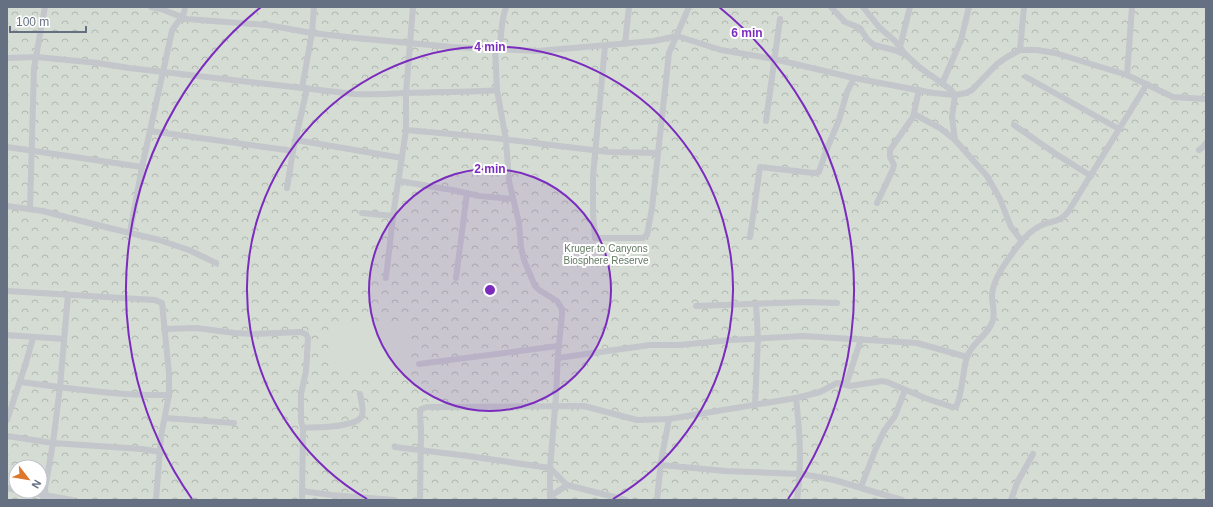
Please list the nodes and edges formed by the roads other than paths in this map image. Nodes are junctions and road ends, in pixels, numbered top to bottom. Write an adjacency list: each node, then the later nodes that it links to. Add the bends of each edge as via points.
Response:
1 (45, 7): 26 (street)
2 (151, 7): 15 (street)
3 (185, 7): 15 (street)
4 (314, 7): 17 (street)
5 (413, 7): 19 (street)
6 (506, 7): 23 (street)
7 (629, 7): 20 (street)
8 (689, 7): 18 (street)
9 (832, 7): 25 (street, via 845,22 860,28 874,45)
10 (863, 7): 22 (street)
11 (910, 7): 22 (street)
12 (968, 7): 33 (street, via 961,40)
13 (1024, 7): 24 (street)
14 (1132, 7): 30 (street)
15 (181, 18): 17 (street, via 267,25); 29 (street, via 172,31)
16 (780, 19): 28 (street)
17 (312, 33): 19 (street); 35 (street)
18 (677, 36): 20 (street); 28 (street, via 721,50); 56 (street, via 667,64)
19 (410, 43): 23 (street); 38 (street)
20 (624, 44): 21 (street)
21 (605, 46): 23 (street, via 538,51); 52 (street)
22 (900, 47): 25 (street)
23 (498, 48): 36 (street)
24 (1020, 50): 30 (street, via 1055,53); 39 (street, via 997,64 972,90)
25 (906, 54): 33 (street)
26 (37, 57): 27 (street); 29 (street); 54 (street, via 34,75)
27 (7, 58)
28 (774, 59): 32 (street); 42 (street)
29 (163, 72): 35 (street); 46 (street)
30 (1127, 76): 34 (street)
31 (1026, 77): 44 (street)
32 (854, 78): 37 (street); 70 (street, via 819,172 760,167)
33 (942, 84): 39 (street)
34 (1147, 84): 40 (street, via 1173,97); 44 (street)
35 (304, 88): 38 (street, via 370,95); 47 (street)
36 (497, 90): 38 (street); 48 (street)
37 (919, 90): 39 (street); 41 (street)
38 (406, 93): 45 (street)
39 (955, 95): 49 (street, via 952,117)
40 (1206, 99)
41 (914, 114): 49 (street, via 940,128); 64 (street, via 890,150 894,165)
42 (766, 121)
43 (1014, 125): 59 (street)
44 (1119, 129): 59 (street)
45 (406, 130): 48 (street); 57 (street)
46 (150, 131): 55 (street); 58 (street)
47 (296, 140): 55 (street); 57 (street)
48 (506, 140): 52 (street); 63 (street)
49 (955, 140): 71 (street, via 987,176 1011,226)
50 (1206, 143): 53 (street)
51 (7, 147): 54 (street)
52 (596, 150): 56 (street); 56 (street, via 593,191 595,238 645,237 652,208)
53 (1199, 150)
54 (32, 151): 58 (street); 66 (street)
55 (293, 151): 61 (street)
56 (658, 153)
57 (402, 158): 60 (street)
58 (142, 167): 69 (street)
59 (1091, 176): 71 (street, via 1063,218 1038,227)
60 (399, 181): 62 (street); 68 (street)
61 (287, 188)
62 (467, 193): 63 (street); 74 (street)
63 (513, 199): 86 (street, via 524,260 533,282 539,290 557,301 562,309)
64 (877, 203)
65 (7, 206): 66 (street)
66 (30, 209): 69 (street)
67 (362, 213): 68 (street)
68 (393, 216): 73 (street)
69 (130, 232): 72 (street, via 181,246)
70 (750, 237)
71 (1022, 241): 87 (street, via 995,283 992,323)
72 (216, 263)
73 (386, 278)
74 (456, 278)
75 (7, 291): 76 (street)
76 (68, 295): 80 (street, via 159,301 163,305); 84 (street)
77 (837, 303): 78 (street)
78 (756, 304): 79 (street); 83 (street)
79 (696, 306)
80 (164, 329): 95 (street); 103 (street, via 305,333 308,338 307,364 301,394 301,421)
81 (7, 335): 82 (street)
82 (33, 338): 84 (street); 90 (street)
83 (758, 338): 85 (street, via 803,336); 88 (street, via 650,345); 97 (street)
84 (64, 339): 92 (street)
85 (861, 339): 87 (street, via 917,343); 91 (street)
86 (558, 346): 88 (street); 89 (street)
87 (967, 357): 93 (street, via 956,407)
88 (558, 358): 98 (street)
89 (419, 364)
90 (20, 382): 92 (street); 101 (street)
91 (846, 385): 93 (street, via 882,381); 96 (street, via 833,384 820,392)
92 (60, 387): 95 (street, via 150,396); 105 (street)
93 (905, 390): 115 (street, via 895,416 876,448)
94 (360, 394): 103 (street, via 362,413 356,421)
95 (169, 395): 99 (street)
96 (796, 398): 97 (street); 113 (street)
97 (755, 405): 100 (street)
98 (556, 406): 100 (street, via 584,406 637,420); 107 (street, via 423,407 420,413); 111 (street)
99 (165, 418): 102 (street); 108 (street)
100 (669, 419): 110 (street)
101 (7, 420)
102 (234, 423)
103 (304, 428): 116 (street)
104 (7, 436): 105 (street)
105 (53, 443): 108 (street); 112 (street)
106 (395, 448): 107 (street)
107 (420, 450): 111 (street); 123 (street)
108 (160, 452): 120 (street)
109 (1033, 454): 128 (street)
110 (661, 465): 113 (street); 125 (street)
111 (550, 468): 114 (street); 118 (street)
112 (48, 470)
113 (801, 474): 115 (street); 126 (street)
114 (567, 485): 118 (street); 124 (street)
115 (861, 487): 127 (street)
116 (302, 491): 121 (street); 122 (street)
117 (48, 498): 119 (street)
118 (551, 498)
119 (72, 500)
120 (156, 500)
121 (302, 500)
122 (394, 500)
123 (420, 500)
124 (626, 500)
125 (657, 500)
126 (797, 500)
127 (902, 500)
128 (1011, 500)

